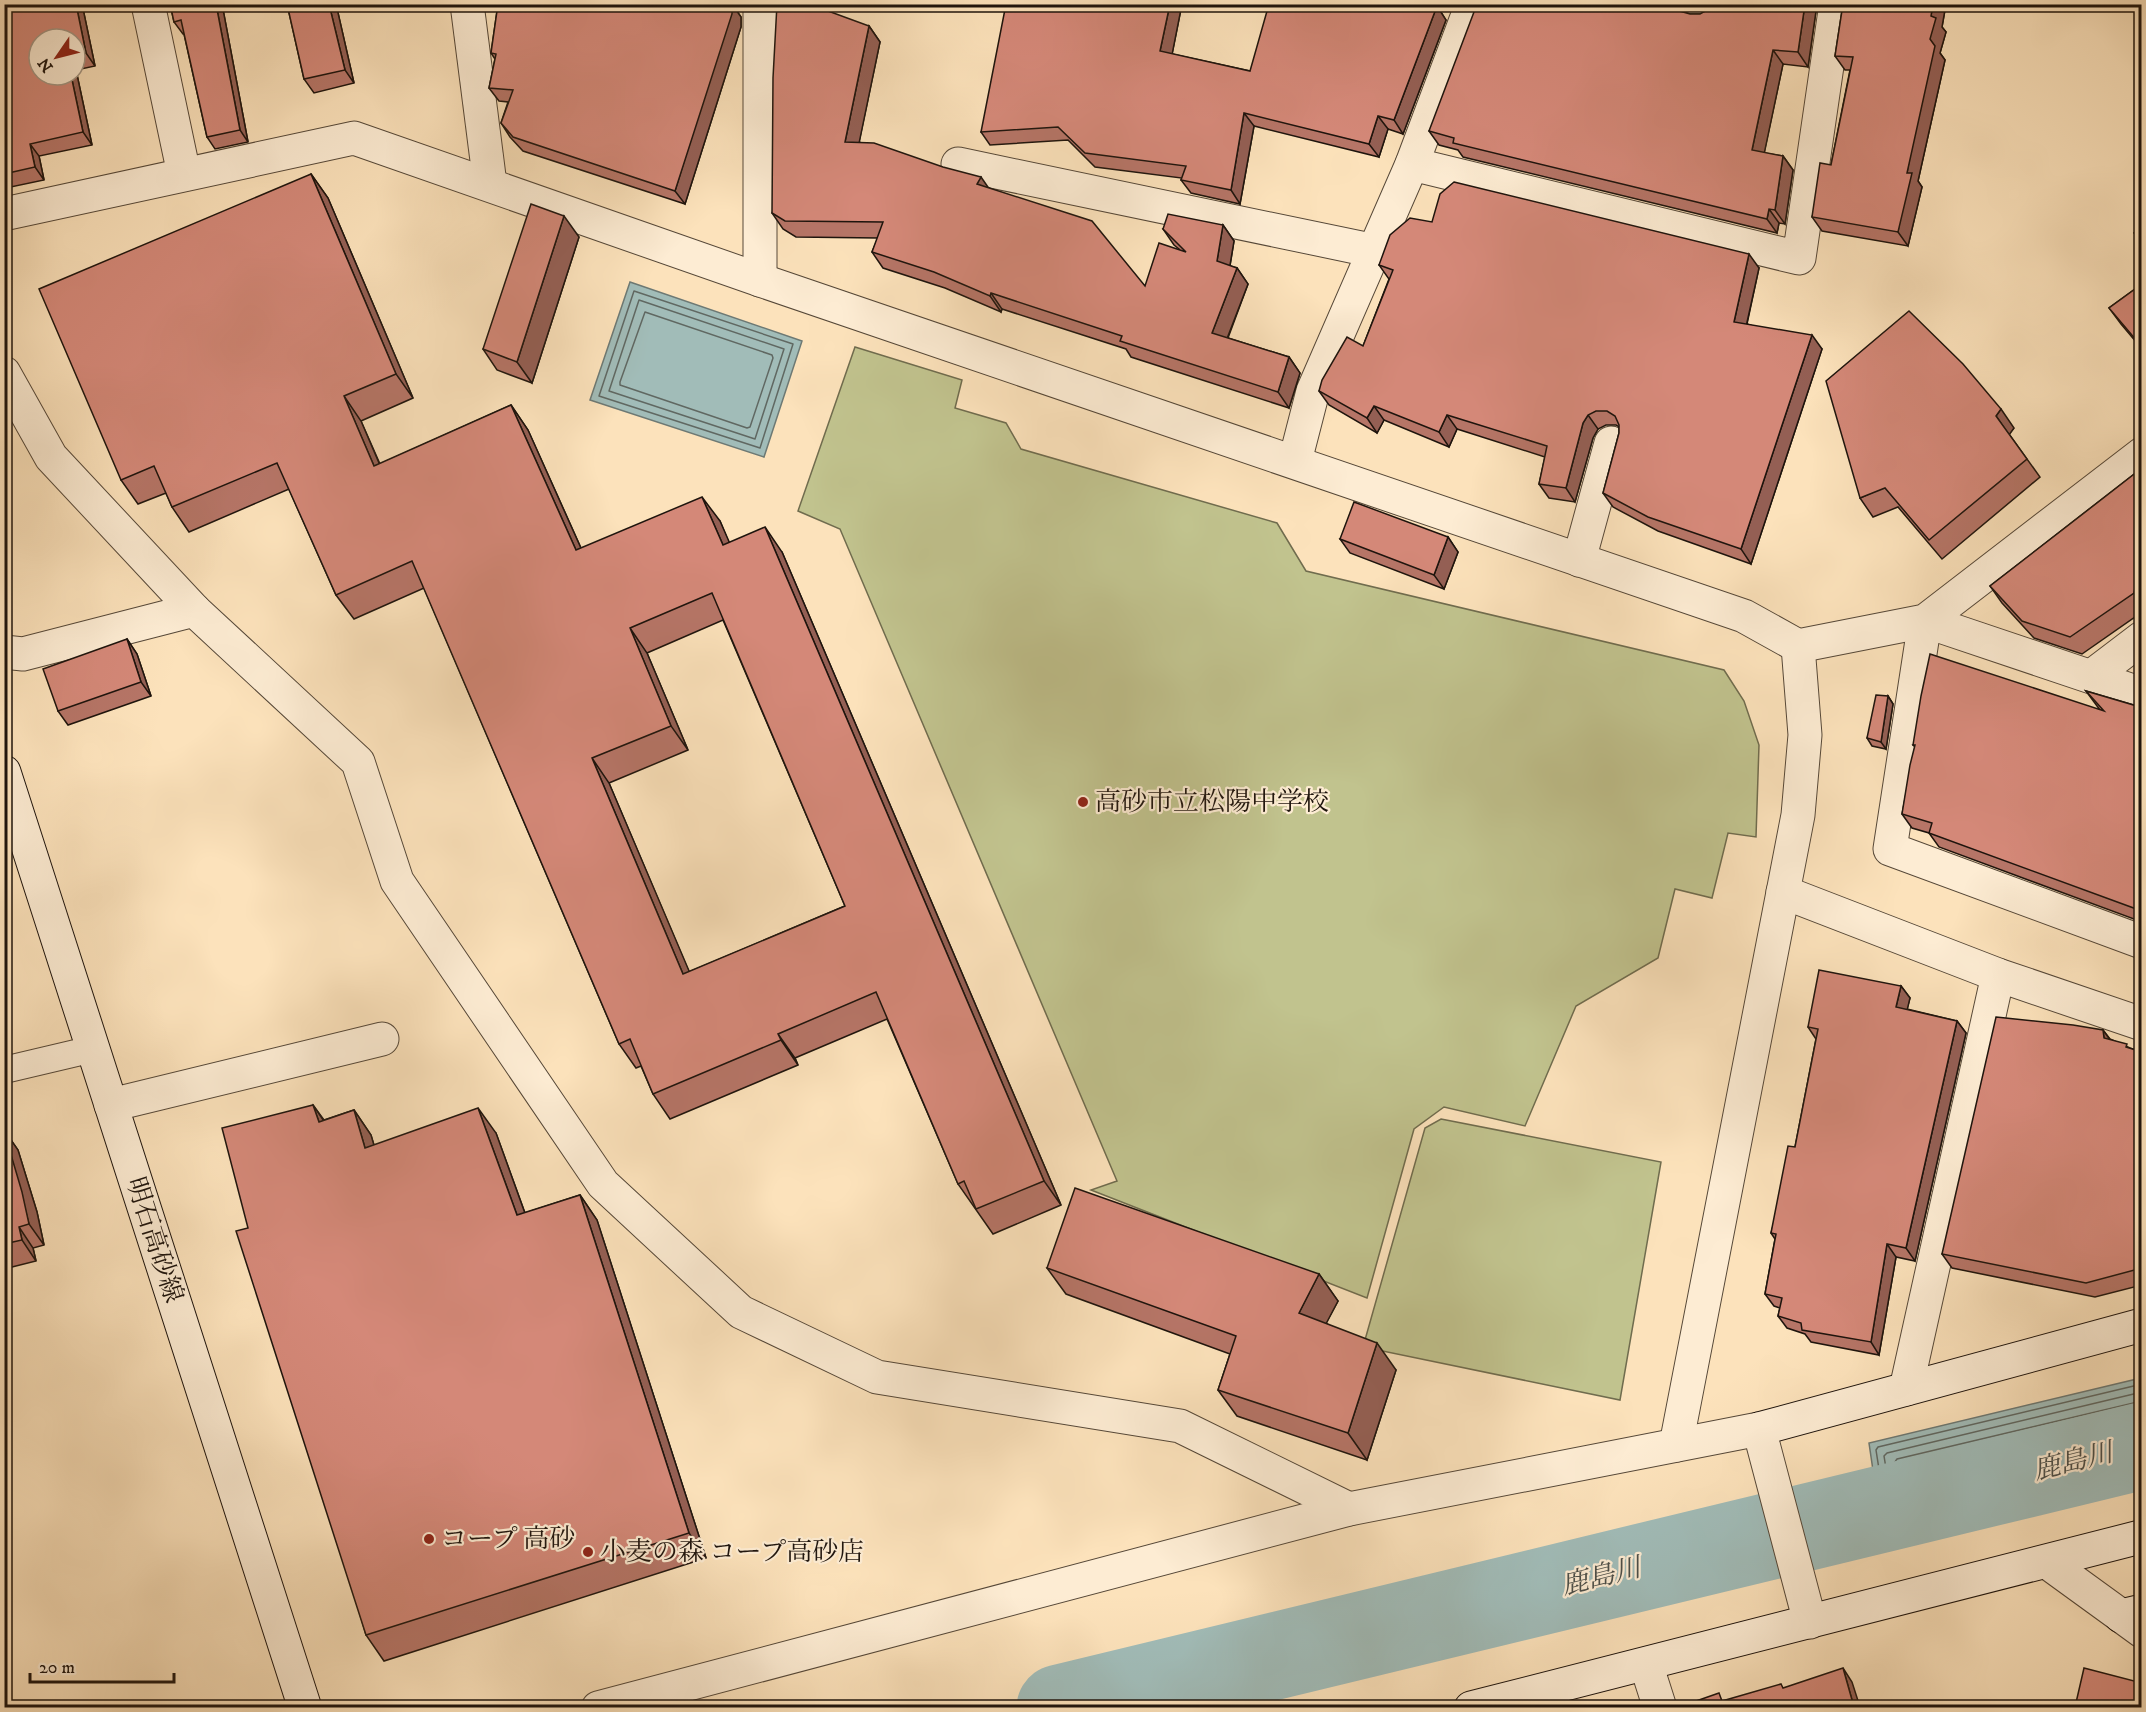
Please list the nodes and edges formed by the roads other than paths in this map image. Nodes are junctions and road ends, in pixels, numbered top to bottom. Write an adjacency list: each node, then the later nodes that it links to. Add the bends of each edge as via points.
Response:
1 (148, 4): 8 (street)
2 (467, 4): 9 (street)
3 (760, 4): 12 (street)
4 (1472, 4): 7 (street)
5 (1836, 4): 7 (street, via 1799,258)
6 (958, 164): 11 (street)
7 (1412, 164): 11 (street)
8 (184, 174): 9 (street, via 354,138); 10 (street)
9 (490, 184): 12 (street)
10 (4, 214)
11 (1375, 251): 16 (street, via 1314,391)
12 (760, 280): 16 (street)
13 (4, 373): 18 (street, via 51,457)
14 (1611, 443): 17 (street)
15 (2142, 454): 19 (street)
16 (1295, 461): 17 (street)
17 (1579, 560): 21 (street, via 1744,616)
18 (194, 610): 22 (street, via 23,654); 38 (street, via 358,762 397,881 603,1184 741,1312 878,1377 1180,1426)
19 (1925, 621): 21 (street); 23 (street); 27 (street, via 1890,849)
20 (2142, 638): 23 (street)
21 (1798, 646): 26 (street, via 1805,735 1798,815)
22 (4, 652)
23 (2092, 676): 24 (street)
24 (2142, 694)
25 (4, 772): 31 (street, 明石高砂線)
26 (1783, 892): 28 (street); 37 (street)
27 (2142, 942)
28 (1998, 975): 29 (street); 35 (street)
29 (2142, 1024)
30 (382, 1039): 33 (street)
31 (93, 1049): 32 (lane); 33 (street, 明石高砂線)
32 (4, 1070)
33 (111, 1105): 44 (street, 明石高砂線)
34 (2142, 1325): 35 (street)
35 (1906, 1389): 36 (street)
36 (1759, 1429): 37 (street); 42 (street)
37 (1676, 1445): 38 (street)
38 (1349, 1509): 45 (street)
39 (2141, 1537): 40 (street)
40 (2047, 1562): 41 (street); 42 (street)
41 (2135, 1620)
42 (1810, 1623): 43 (street)
43 (1646, 1664): 46 (street); 47 (street)
44 (305, 1707)
45 (598, 1707)
46 (1471, 1707)
47 (1660, 1707)

